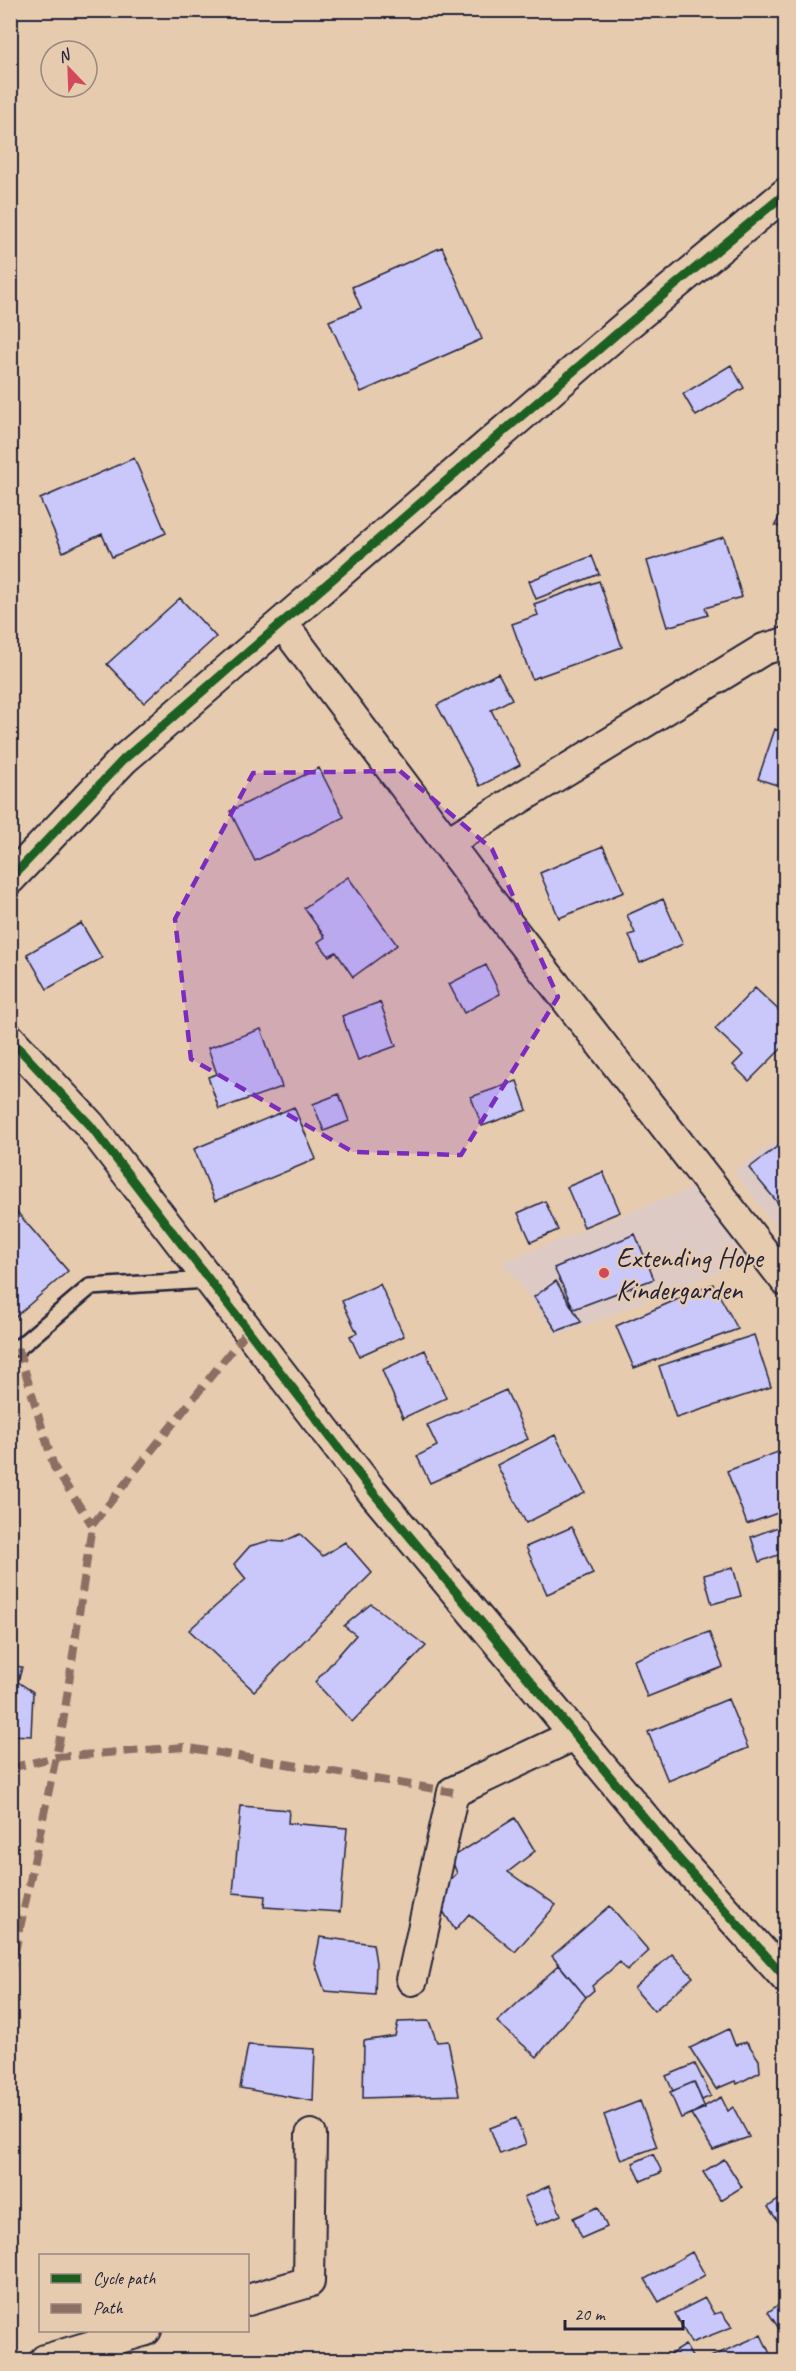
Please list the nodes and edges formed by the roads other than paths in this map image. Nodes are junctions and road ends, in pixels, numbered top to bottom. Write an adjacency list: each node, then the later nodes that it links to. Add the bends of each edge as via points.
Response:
1 (786, 192): 2 (street)
2 (282, 623): 4 (street); 5 (street, via 123,760)
3 (786, 643): 4 (street, via 764,649)
4 (448, 842): 8 (street)
5 (10, 879)
6 (10, 1039): 7 (street, via 90,1125)
7 (209, 1280): 9 (lane, via 90,1287 18,1348); 10 (street, via 371,1490)
8 (786, 1281)
9 (10, 1346)
10 (576, 1734): 11 (street, via 677,1857); 12 (street, via 453,1792)
11 (786, 1978)
12 (412, 1980)
13 (311, 2135): 14 (street, via 309,2282)
14 (249, 2300)
15 (143, 2332): 16 (street)
16 (45, 2361)

